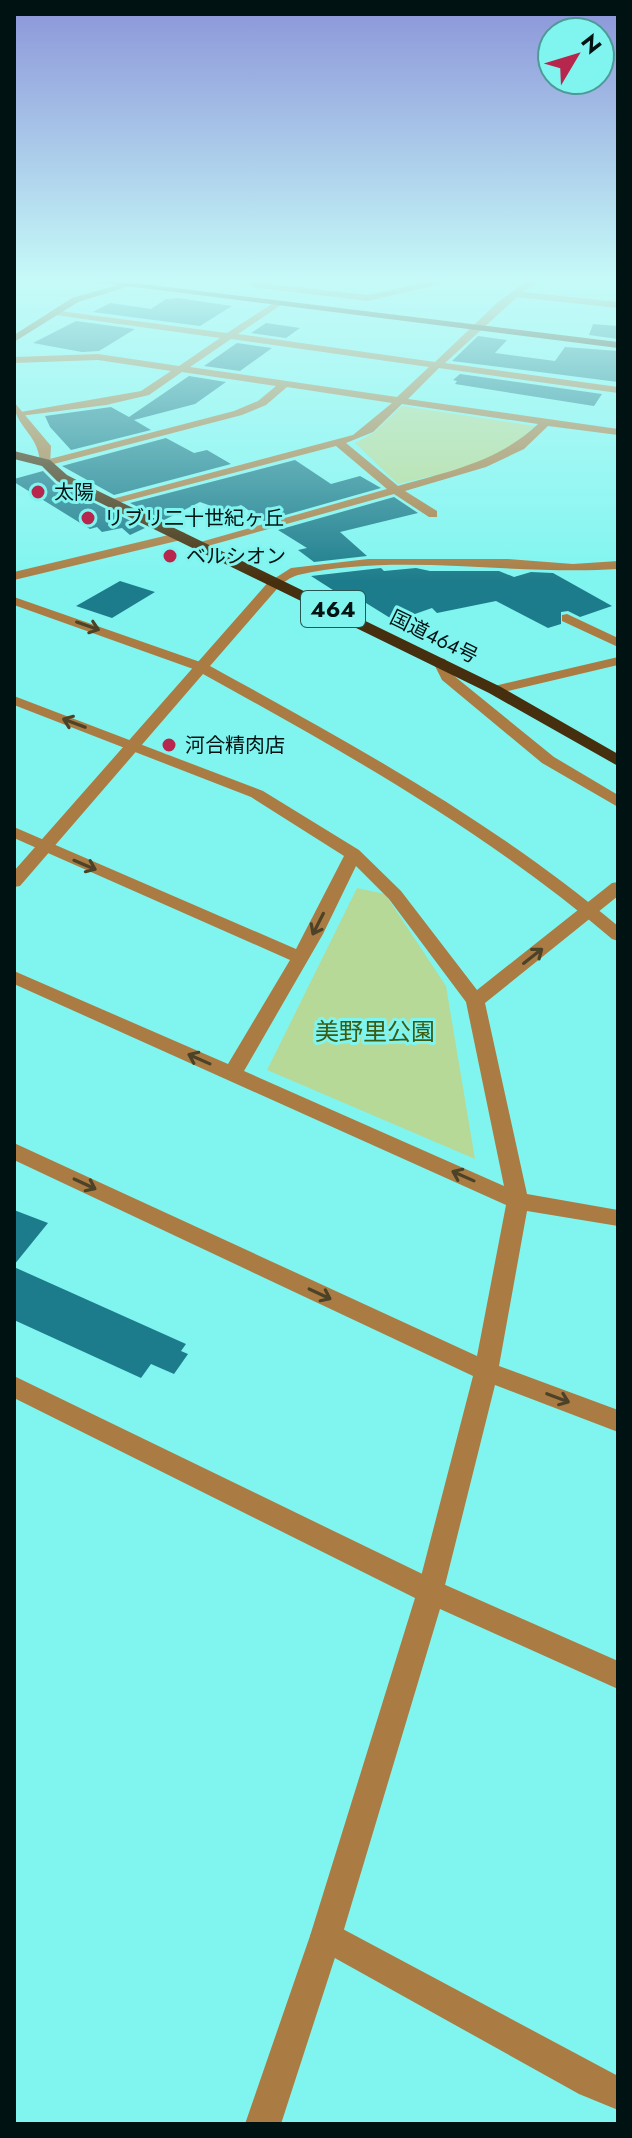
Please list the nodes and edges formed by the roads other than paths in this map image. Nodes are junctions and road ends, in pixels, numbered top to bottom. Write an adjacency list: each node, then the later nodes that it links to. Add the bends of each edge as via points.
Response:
1 (163, 382): 8 (street, via 145,393 106,402)
2 (270, 382): 5 (street)
3 (420, 382): 7 (street)
4 (559, 382): 6 (street)
5 (285, 384): 7 (street); 13 (street, via 262,403 238,413)
6 (618, 390)
7 (399, 401): 9 (street); 11 (street, via 369,430)
8 (17, 409): 13 (street, via 45,446)
9 (546, 422): 10 (street); 14 (street, via 502,457)
10 (618, 432)
11 (340, 444): 14 (street); 15 (street)
12 (14, 455): 13 (highway, 国道464号 / 464)
13 (46, 463): 15 (highway, 国道464号 / 464, via 62,478)
14 (396, 490): 16 (street); 18 (street)
15 (107, 502): 17 (highway, 国道464号 / 464)
16 (433, 514)
17 (181, 536): 18 (highway, 国道464号 / 464); 20 (street)
18 (201, 546): 21 (highway, 国道464号 / 464)
19 (618, 565): 21 (street, via 368,563 291,572)
20 (14, 576)
21 (276, 582): 26 (highway, 国道464号 / 464); 27 (street)
22 (14, 601): 27 (street, one-way to 27)
23 (567, 618): 24 (street)
24 (618, 643)
25 (618, 661): 28 (street)
26 (440, 662): 28 (highway, 国道464号 / 464); 32 (street, via 447,677 548,760)
27 (201, 667): 30 (street); 38 (street, via 463,817)
28 (495, 690): 31 (highway, 国道464号 / 464)
29 (14, 700): 30 (street, one-way to 29)
30 (133, 746): 34 (street); 35 (street, via 257,794)
31 (618, 761)
32 (618, 802)
33 (14, 832): 34 (street)
34 (45, 845): 36 (street); 40 (street, one-way to 40)
35 (353, 854): 40 (street, one-way to 40); 42 (street, via 395,895)
36 (14, 882)
37 (618, 887): 38 (street)
38 (591, 910): 39 (street); 42 (street, one-way to 38)
39 (618, 935)
40 (299, 957): 43 (street)
41 (14, 977): 43 (street, one-way to 41)
42 (475, 1001): 45 (street)
43 (232, 1074): 45 (street, one-way to 43)
44 (14, 1151): 47 (street, one-way to 47)
45 (518, 1201): 46 (street); 47 (street)
46 (618, 1218)
47 (486, 1371): 49 (street, one-way to 49); 50 (street)
48 (14, 1386): 50 (street)
49 (618, 1421)
50 (431, 1592): 51 (street); 52 (street)
51 (618, 1675)
52 (326, 1936): 53 (street); 54 (street)
53 (618, 2093)
54 (263, 2124)

